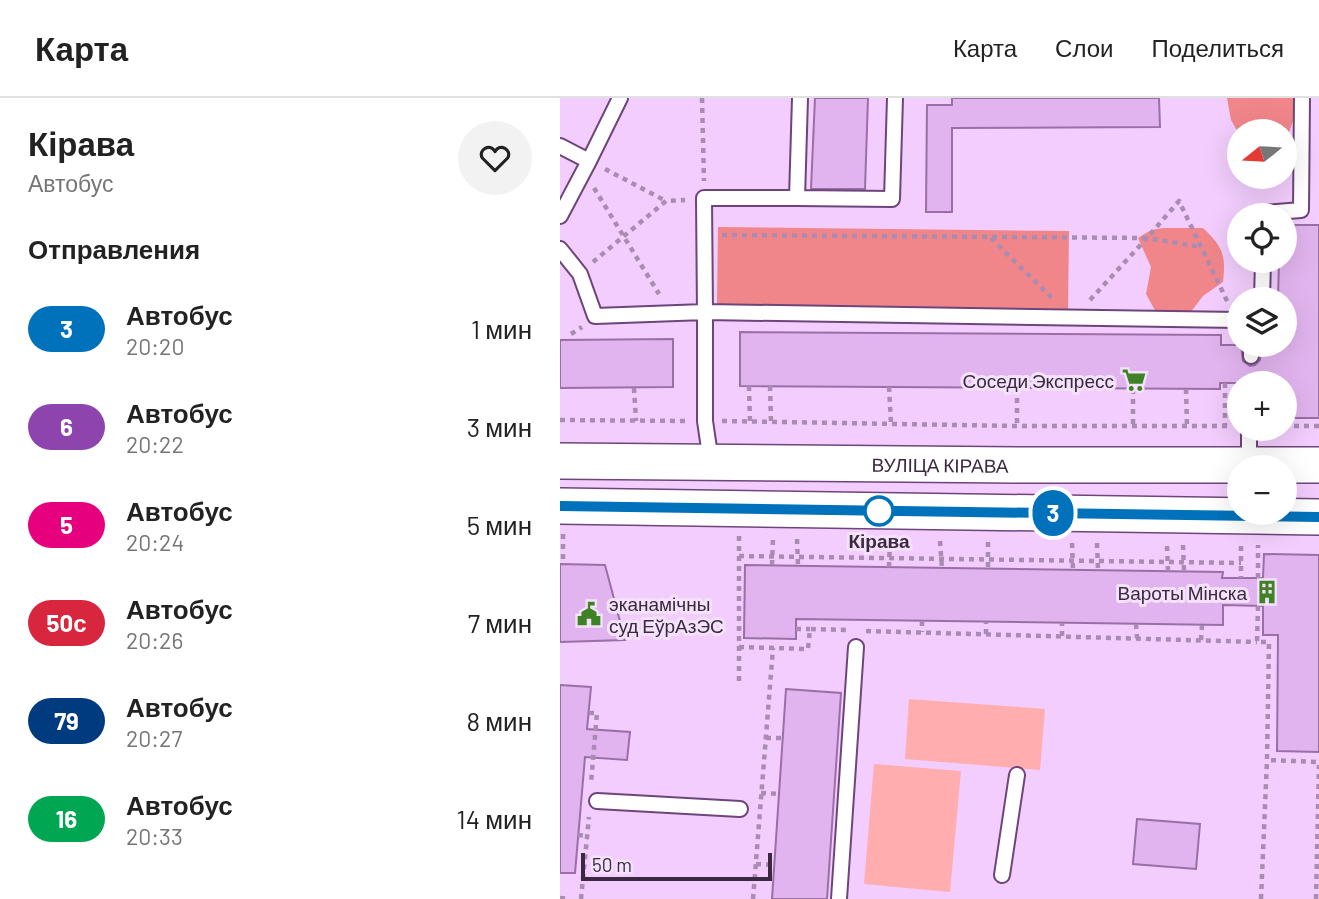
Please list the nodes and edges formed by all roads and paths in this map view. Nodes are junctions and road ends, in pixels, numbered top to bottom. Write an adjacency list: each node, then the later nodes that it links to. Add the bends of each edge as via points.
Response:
1 (620, 98): 7 (lane)
2 (702, 98): 8 (path)
3 (800, 98): 9 (lane)
4 (895, 98): 9 (lane, via 892,199)
5 (1302, 98): 11 (lane, via 1301,210)
6 (560, 146): 7 (lane)
7 (586, 166): 10 (path); 12 (lane); 14 (path)
8 (704, 198): 9 (lane); 10 (path); 13 (lane)
9 (797, 198)
10 (666, 201): 14 (path)
11 (1297, 210)
12 (560, 216)
13 (704, 234): 15 (path); 22 (lane)
14 (624, 236): 19 (path); 21 (path)
15 (991, 237): 16 (path); 23 (path)
16 (1147, 238): 17 (path); 17 (path, via 1179,201); 23 (path)
17 (1201, 247): 20 (path)
18 (560, 250): 19 (lane)
19 (580, 274): 21 (lane, via 595,316)
20 (1227, 298)
21 (670, 312): 22 (lane)
22 (705, 312): 23 (lane); 35 (lane)
23 (1073, 318): 24 (lane)
24 (1227, 320)
25 (1225, 383): 42 (path)
26 (750, 386): 36 (path)
27 (770, 386): 37 (path)
28 (889, 387): 38 (path)
29 (634, 388): 34 (path)
30 (1017, 388): 39 (path)
31 (1133, 389): 40 (path)
32 (1186, 389): 41 (path)
33 (560, 420): 34 (path)
34 (636, 421): 35 (path)
35 (705, 421): 36 (path); 46 (lane)
36 (750, 422): 37 (path)
37 (771, 422): 38 (path)
38 (891, 424): 39 (path)
39 (1017, 426): 40 (path)
40 (1133, 426): 41 (path)
41 (1187, 426): 42 (path)
42 (1225, 426)
43 (1297, 426): 44 (path)
44 (1319, 426)
45 (560, 461): 46 (street, ВУЛІЦА КІРАВА)
46 (711, 462): 49 (street, ВУЛІЦА КІРАВА)
47 (1297, 464): 48 (street, ВУЛІЦА КІРАВА)
48 (1319, 464)
49 (1227, 465)
50 (1319, 517): 51 (street)
51 (561, 520): 75 (path)
52 (739, 535): 64 (path)
53 (773, 537): 65 (path)
54 (797, 538): 66 (path)
55 (890, 539): 67 (path)
56 (940, 540): 68 (path)
57 (988, 541): 69 (path)
58 (1072, 542): 70 (path)
59 (1097, 544): 71 (path)
60 (1167, 545): 72 (path)
61 (1183, 545): 73 (path)
62 (1258, 545): 86 (path)
63 (1241, 546): 74 (path)
64 (739, 555): 65 (path); 101 (path)
65 (772, 556): 66 (path); 76 (path)
66 (798, 556): 67 (path); 77 (path)
67 (889, 558): 68 (path); 78 (path)
68 (941, 558): 69 (path); 79 (path)
69 (988, 559): 70 (path); 80 (path)
70 (1073, 560): 71 (path); 81 (path)
71 (1097, 561): 72 (path); 82 (path)
72 (1167, 562): 73 (path); 83 (path)
73 (1184, 562): 74 (path); 84 (path)
74 (1241, 563): 85 (path)
75 (563, 564)
76 (772, 565)
77 (798, 566)
78 (888, 567)
79 (942, 568)
80 (988, 569)
81 (1073, 570)
82 (1098, 570)
83 (1168, 571)
84 (1184, 571)
85 (1241, 578)
86 (1258, 578)
87 (1258, 606): 100 (path)
88 (922, 621): 95 (path)
89 (986, 622): 96 (path)
90 (1062, 623): 97 (path)
91 (1136, 624): 98 (path)
92 (1202, 625): 99 (path)
93 (796, 629): 94 (path)
94 (810, 629): 95 (path); 103 (path, via 808,649)
95 (922, 632): 96 (path)
96 (986, 634): 97 (path)
97 (1062, 636): 98 (path)
98 (1137, 638): 99 (path)
99 (1201, 640): 100 (path)
100 (1257, 642): 104 (path, via 1269,642)
101 (739, 647): 103 (path); 106 (path)
102 (856, 647): 130 (lane)
103 (773, 648): 109 (path)
104 (1269, 648): 105 (path); 107 (path)
105 (1278, 648)
106 (739, 681)
107 (1268, 723): 108 (path); 111 (path)
108 (1277, 724)
109 (766, 738): 110 (path); 114 (path)
110 (782, 738)
111 (1267, 760): 112 (path); 131 (path)
112 (1319, 763): 118 (path)
113 (1017, 775): 125 (lane)
114 (761, 793): 115 (path); 121 (path)
115 (779, 793)
116 (597, 801): 117 (lane)
117 (740, 809)
118 (1318, 820): 126 (path)
119 (578, 835): 120 (path)
120 (587, 836)
121 (756, 864): 122 (path); 129 (path)
122 (775, 865)
123 (575, 867): 124 (path)
124 (584, 868)
125 (1002, 875)
126 (1318, 879): 132 (path)
127 (560, 898): 128 (path)
128 (569, 899)
129 (753, 899)
130 (839, 899)
131 (1261, 899)
132 (1316, 899)

